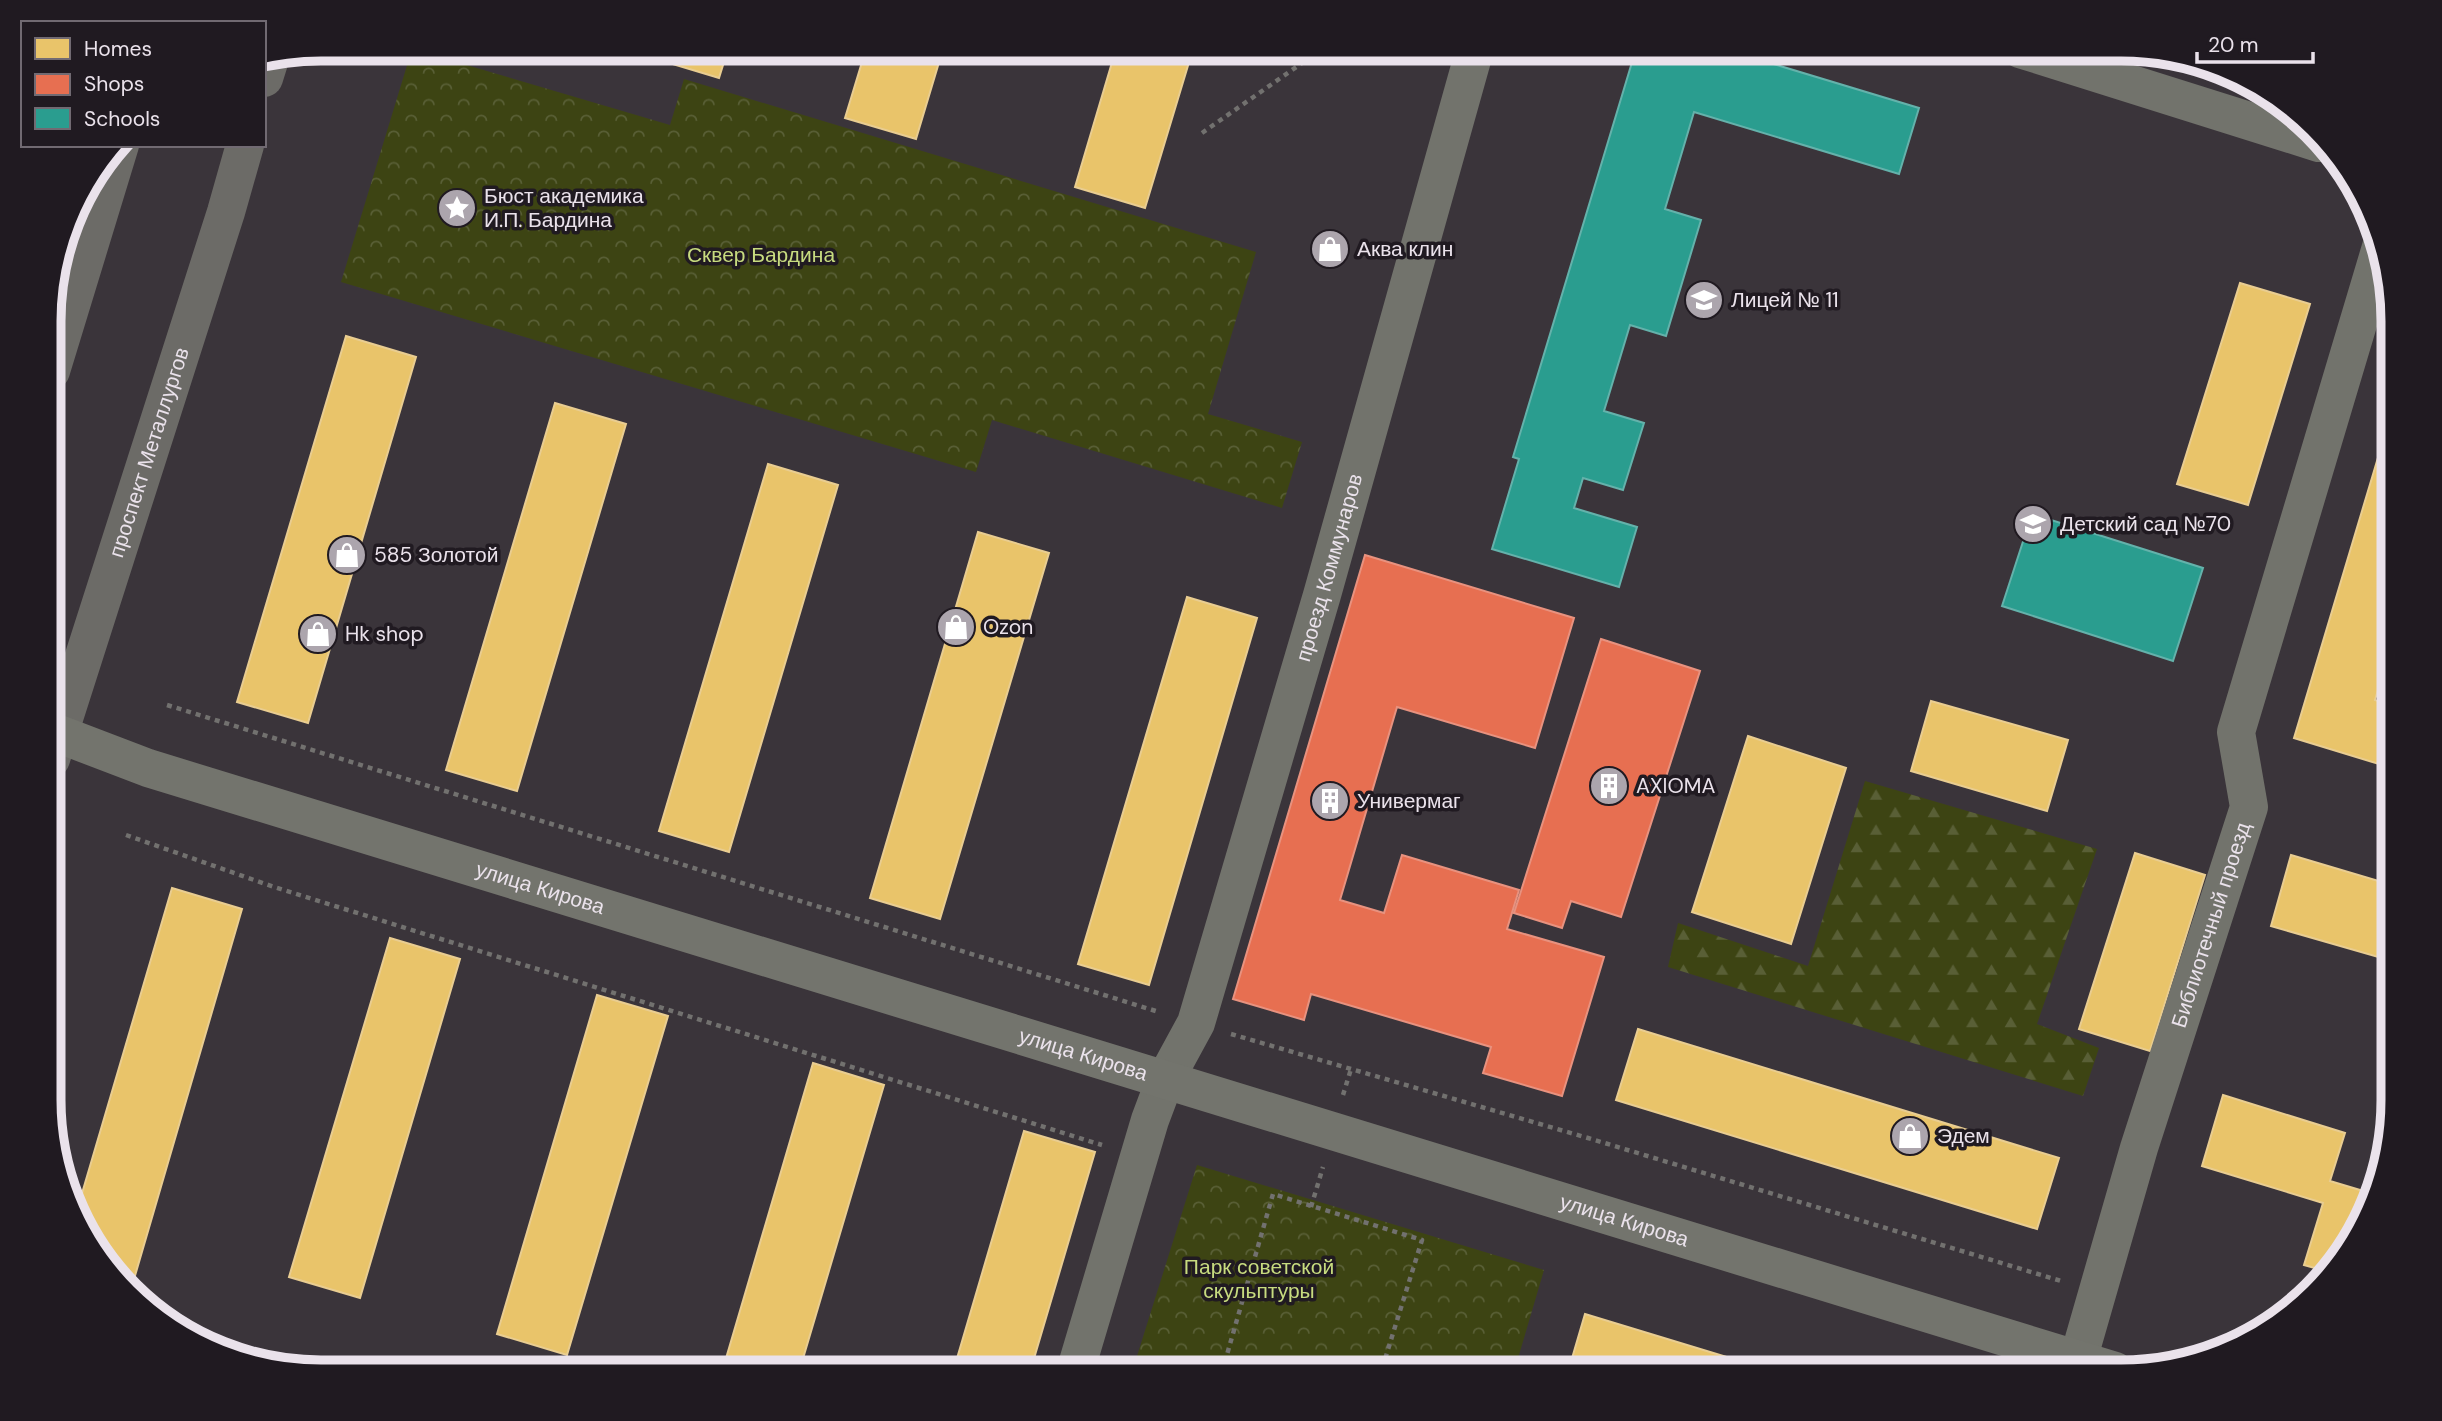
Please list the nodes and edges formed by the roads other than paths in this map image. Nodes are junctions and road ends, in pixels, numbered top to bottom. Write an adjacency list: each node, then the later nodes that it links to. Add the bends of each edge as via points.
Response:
1 (1472, 61): 10 (street, проезд Коммунаров, via 1196,1023)
2 (2058, 61): 3 (street)
3 (2307, 139)
4 (244, 147): 8 (main road, проспект Металлургов)
5 (114, 164): 7 (main road)
6 (2375, 267): 12 (street, Библиотечный проезд, via 2236,732 2249,807 2139,1148)
7 (61, 338)
8 (61, 722)
9 (61, 743): 10 (main road, улица Кирова)
10 (1165, 1080): 11 (street, проезд Коммунаров); 12 (main road, улица Кирова)
11 (1078, 1360)
12 (2078, 1360)

